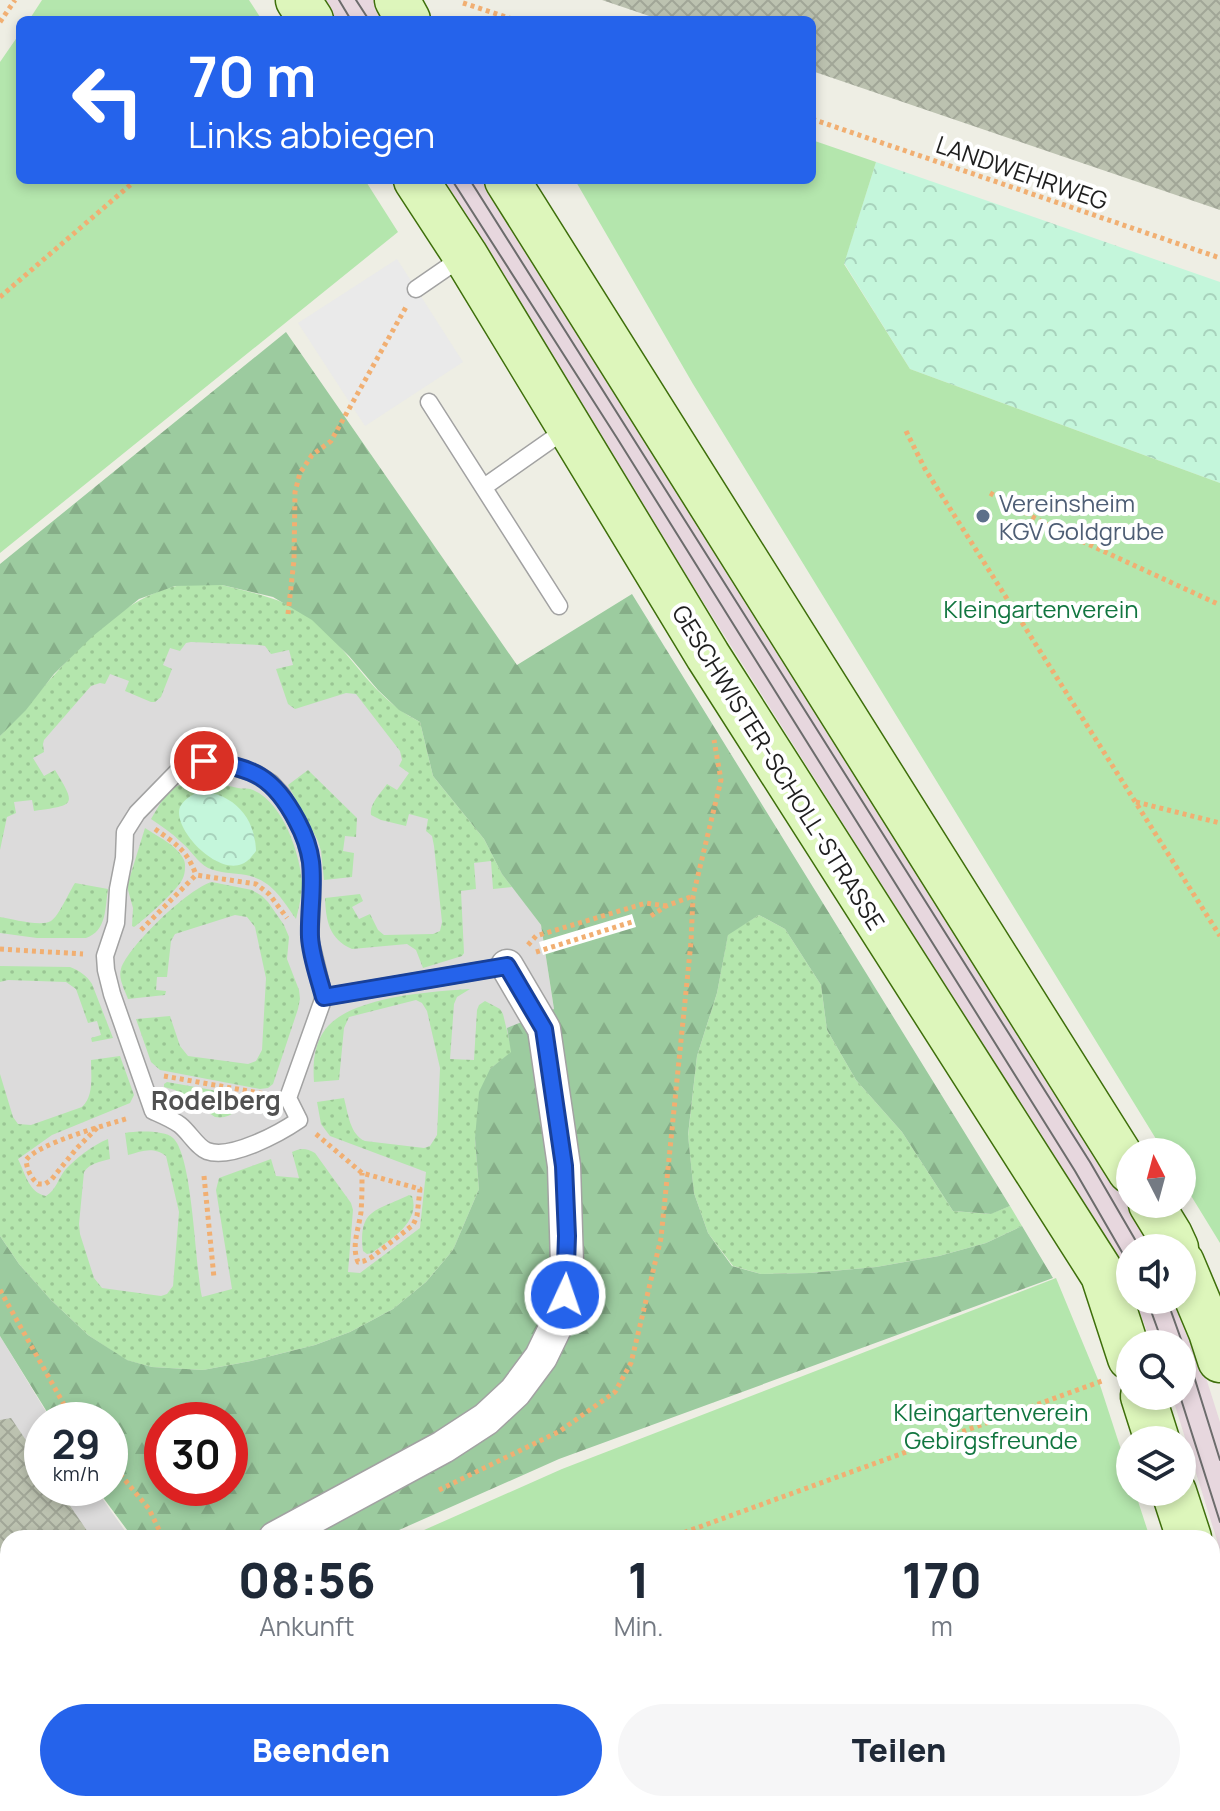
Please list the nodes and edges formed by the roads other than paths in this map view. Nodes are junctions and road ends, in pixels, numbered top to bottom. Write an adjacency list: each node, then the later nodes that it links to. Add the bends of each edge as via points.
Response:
1 (419, 184): 3 (main road, GESCHWISTER-SCHOLL-STRASSE)
2 (510, 184): 11 (main road)
3 (465, 255): 4 (lane); 6 (main road, GESCHWISTER-SCHOLL-STRASSE)
4 (416, 289)
5 (429, 402): 7 (lane)
6 (569, 427): 7 (lane); 13 (main road, GESCHWISTER-SCHOLL-STRASSE, via 708,656 1103,1275)
7 (484, 487): 8 (lane)
8 (559, 606)
9 (507, 966): 10 (lane); 16 (street, via 544,1029 564,1166 567,1264 556,1326 515,1392 486,1419)
10 (324, 997): 10 (lane, via 310,939 311,863 304,835 282,795 257,774 220,763 204,761 177,772 125,832 116,923 105,956 112,994 153,1111 181,1126 205,1150 254,1145 276,1136 299,1120 288,1098)
11 (1116, 1149)
12 (1196, 1296): 14 (main road)
13 (1116, 1330)
14 (1220, 1360)
15 (1179, 1506): 17 (main road)
16 (290, 1530)
17 (1186, 1530)

